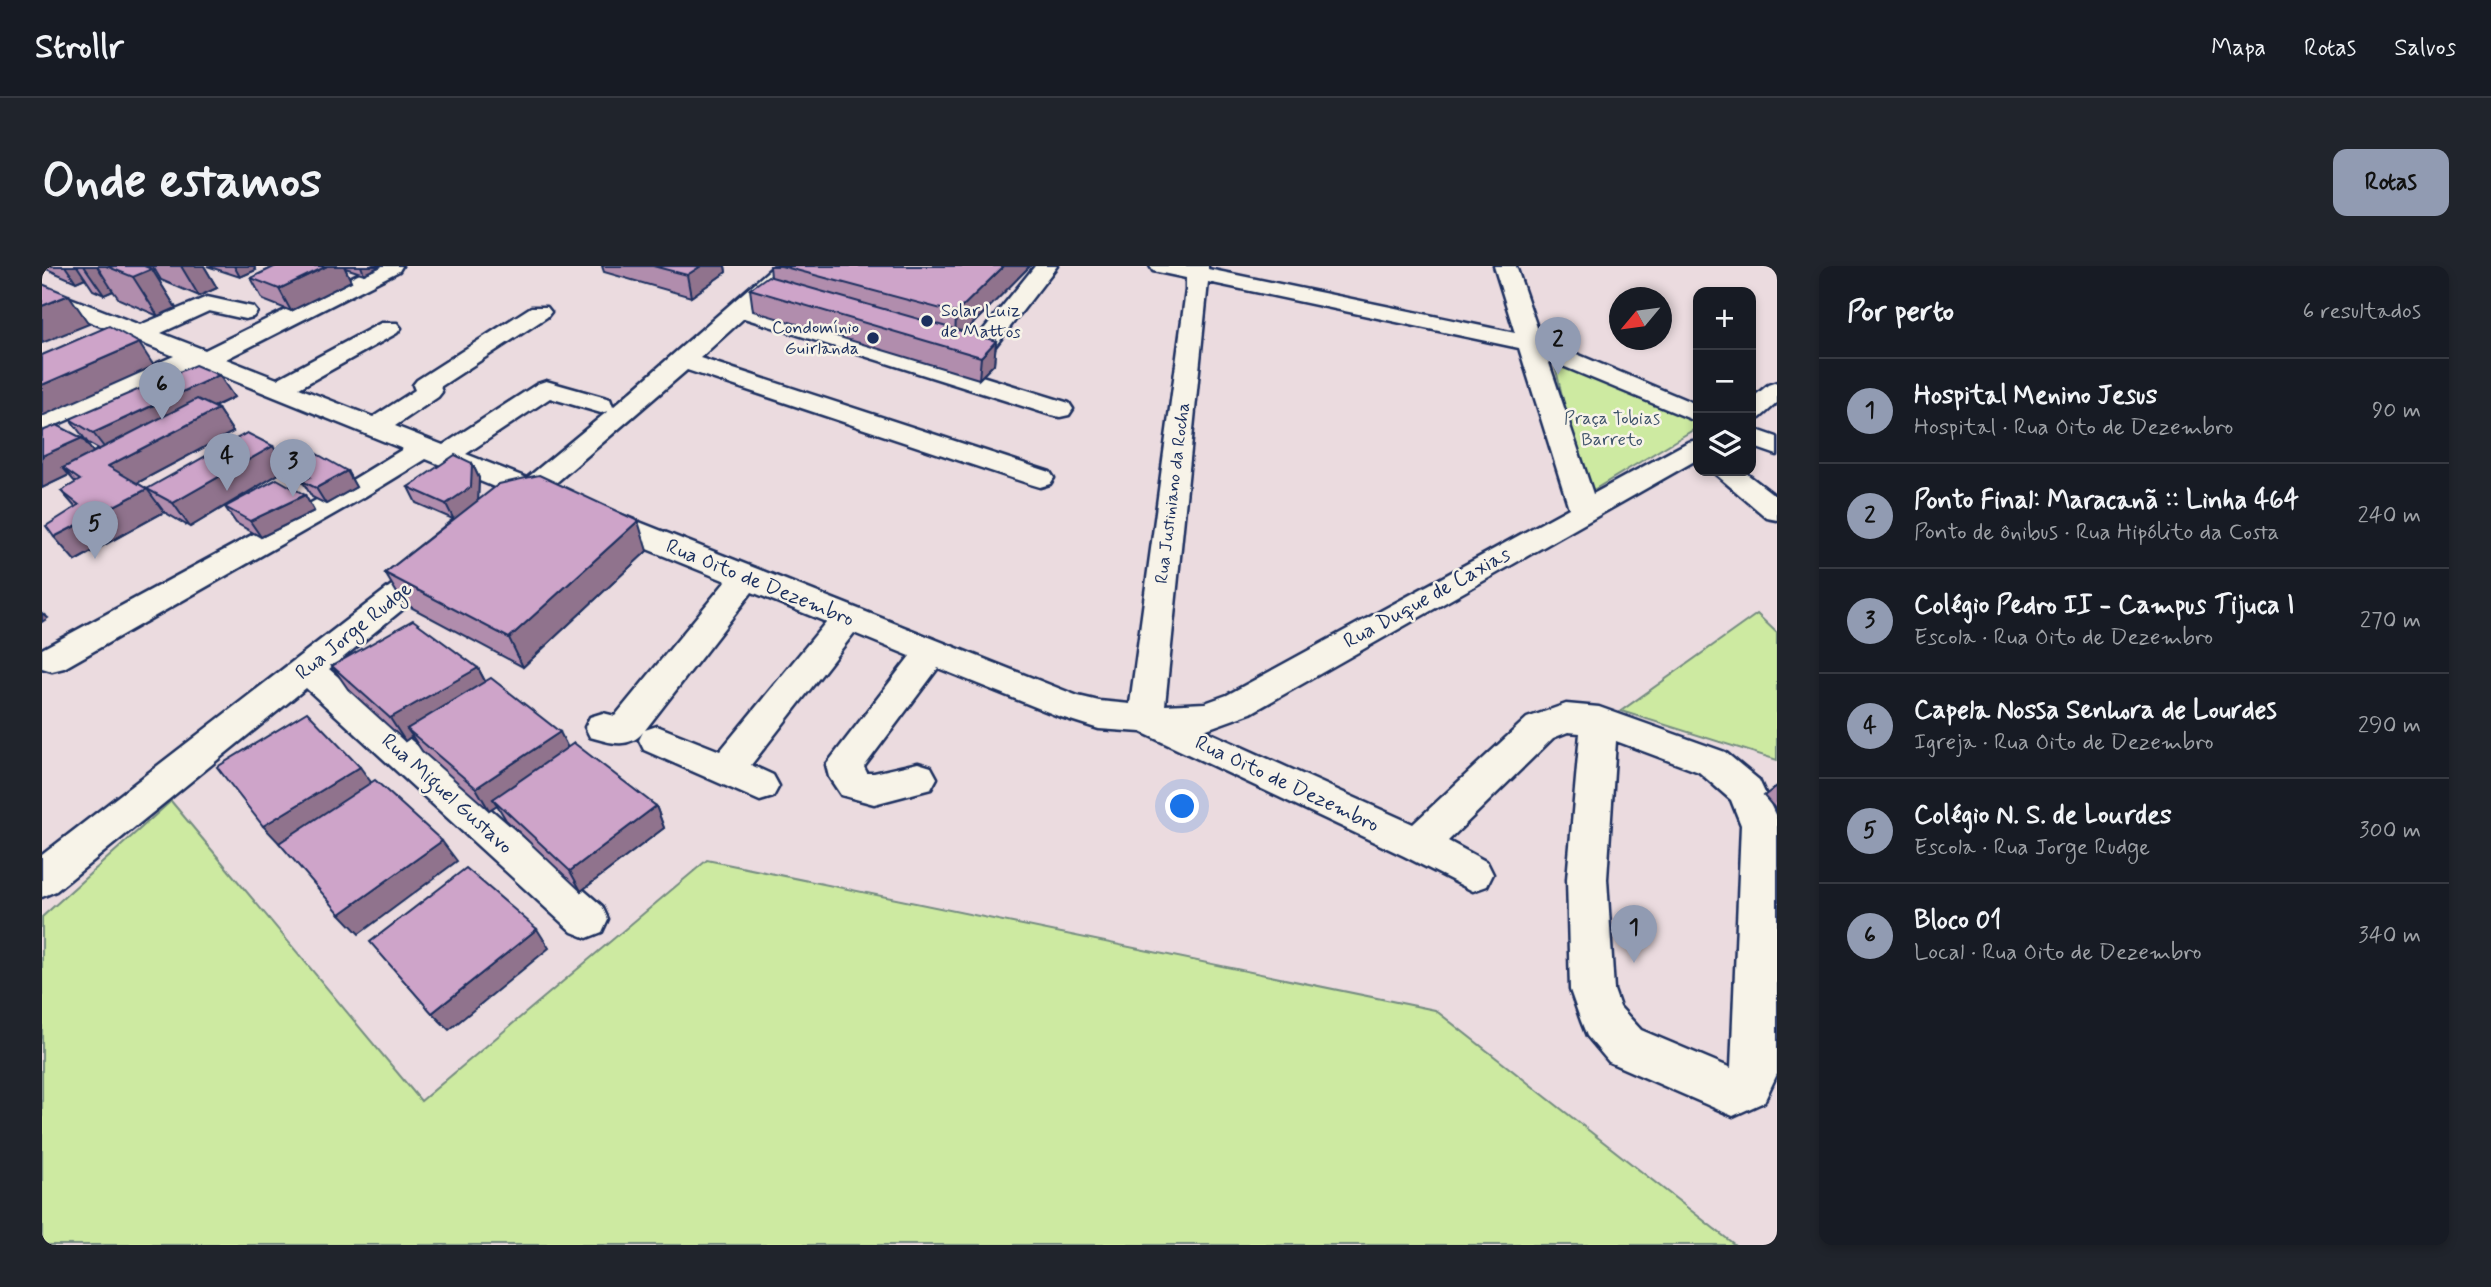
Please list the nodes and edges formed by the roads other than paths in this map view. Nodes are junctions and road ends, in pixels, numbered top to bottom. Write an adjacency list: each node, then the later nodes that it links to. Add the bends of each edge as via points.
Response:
1 (391, 266): 19 (street)
2 (787, 266): 7 (street, Rua Jorge Rudge)
3 (1046, 266): 17 (street, via 977,353)
4 (1161, 266): 6 (street)
5 (1506, 266): 18 (street)
6 (1197, 270): 18 (street); 43 (street, Rua Justiniano da Rocha)
7 (760, 291): 10 (street); 11 (street, Rua Jorge Rudge)
8 (42, 294): 12 (street, Rua Oito de Dezembro)
9 (114, 296): 12 (street)
10 (786, 298)
11 (741, 309): 20 (street, Rua Jorge Rudge); 25 (street)
12 (82, 310): 16 (street, Rua Oito de Dezembro)
13 (245, 312): 16 (street, via 207,304)
14 (539, 312): 28 (street, via 426,386 429,392)
15 (389, 328): 21 (street)
16 (124, 338): 19 (street, Rua Oito de Dezembro)
17 (926, 338)
18 (1529, 343): 26 (street); 36 (street)
19 (201, 357): 21 (street, Rua Oito de Dezembro); 27 (street)
20 (683, 361): 34 (street); 35 (street, Rua Jorge Rudge)
21 (279, 388): 28 (street, Rua Oito de Dezembro)
22 (1777, 390): 24 (street)
23 (600, 405): 32 (street, via 547,389)
24 (1756, 408)
25 (1060, 409)
26 (1696, 413)
27 (42, 422)
28 (375, 427): 32 (street, Rua Oito de Dezembro)
29 (1756, 438): 30 (street)
30 (1777, 447)
31 (1693, 451): 36 (street, Rua Duque de Caxias)
32 (434, 452): 35 (street, Rua Oito de Dezembro); 41 (street, via 354,491)
33 (1733, 476): 37 (street)
34 (1040, 478)
35 (531, 490): 38 (street, Rua Oito de Dezembro); 42 (street, Rua Jorge Rudge)
36 (1584, 510): 43 (street, Rua Duque de Caxias, via 1238,704 1207,716)
37 (1777, 510)
38 (747, 578): 39 (street, Rua Oito de Dezembro); 45 (street, via 626,728)
39 (848, 618): 40 (street, Rua Oito de Dezembro); 47 (street)
40 (932, 652): 43 (street, Rua Oito de Dezembro, via 1070,707); 48 (street, via 845,765 852,783 864,787 883,790)
41 (52, 659)
42 (307, 669): 52 (street, Rua Jorge Rudge); 53 (street, Rua Miguel Gustavo)
43 (1146, 719): 50 (street, Rua Oito de Dezembro)
44 (1599, 721): 44 (street, via 1587,879 1592,990 1603,1021 1625,1046 1733,1092 1746,1085 1754,1073 1760,825 1746,791 1712,762); 50 (street, via 1566,719 1540,728)
45 (603, 727)
46 (657, 740): 47 (street)
47 (726, 770): 49 (street)
48 (918, 778)
49 (760, 786)
50 (1418, 844): 51 (street, Rua Oito de Dezembro)
51 (1473, 874)
52 (42, 879)
53 (587, 919)

